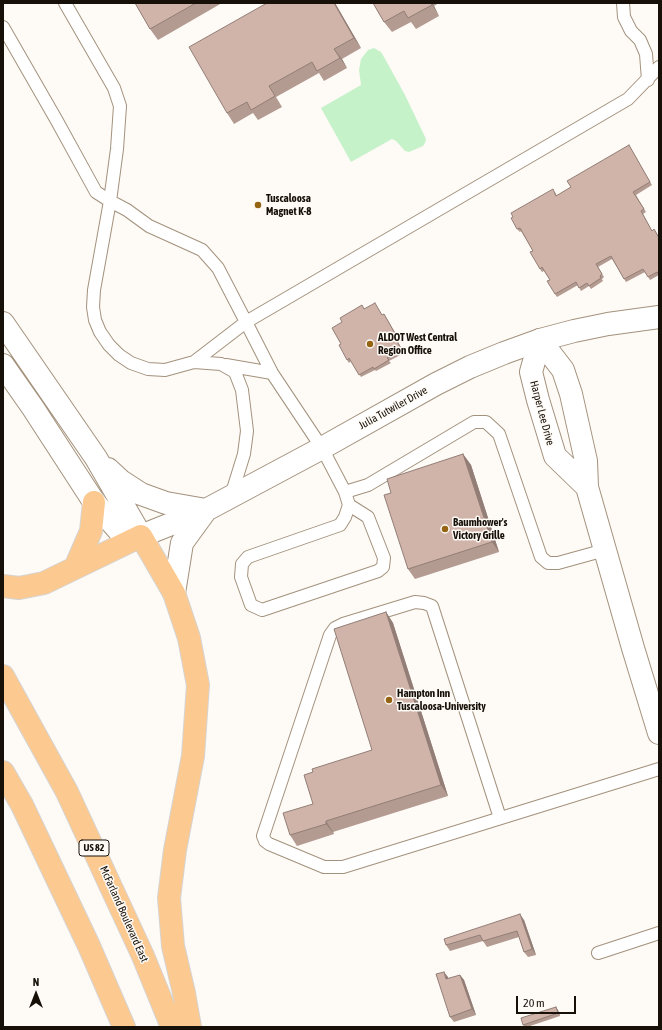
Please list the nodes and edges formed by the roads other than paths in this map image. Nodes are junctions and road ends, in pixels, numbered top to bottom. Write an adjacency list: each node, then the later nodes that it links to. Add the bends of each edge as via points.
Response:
1 (65, 3): 6 (lane, via 114,88 120,106)
2 (623, 3): 5 (lane, via 624,16 646,54)
3 (3, 27): 6 (lane, via 96,192)
4 (659, 67): 5 (lane)
5 (648, 80): 8 (lane, via 628,100)
6 (110, 201): 8 (lane, via 149,226 202,250 218,268); 11 (lane, via 93,301 95,320 100,332 119,355 143,367 165,370)
7 (659, 317): 10 (street, Julia Tutwiler Drive, via 608,324)
8 (246, 322): 11 (lane); 14 (lane)
9 (3, 323): 16 (street)
10 (540, 340): 15 (street, Julia Tutwiler Drive, via 464,370); 17 (street, via 563,370 571,394 586,461); 17 (street, Harper Lee Drive, via 531,372 554,456)
11 (194, 362): 12 (lane)
12 (221, 364): 14 (lane); 19 (lane, via 235,372 242,390 247,431 244,458)
13 (3, 365): 20 (street)
14 (272, 373): 15 (lane)
15 (322, 448): 18 (lane); 19 (street, Julia Tutwiler Drive)
16 (96, 458): 22 (street, via 120,481 141,494 166,503); 23 (street)
17 (587, 486): 24 (street)
18 (345, 492): 21 (lane); 24 (lane, via 368,485 474,422 486,422 499,434 541,557 548,563 558,563)
19 (230, 497): 22 (street, Julia Tutwiler Drive)
20 (94, 502): 23 (street, via 121,533); 25 (highway, via 91,532)
21 (349, 505): 21 (lane, via 340,524 248,557 242,564 241,577 251,605 262,610 378,571 383,567 384,558 368,517)
22 (206, 510): 23 (street, Julia Tutwiler Drive); 27 (street, via 182,543)
23 (141, 536): 25 (highway); 27 (highway)
24 (604, 550): 29 (street)
25 (75, 568): 26 (highway, via 44,583 19,588)
26 (3, 586)
27 (174, 593): 39 (highway, via 189,638 198,685 193,756 175,850 169,898 173,946)
28 (3, 676): 38 (highway, McFarland Boulevard East / US 82, via 67,792 140,949)
29 (659, 733)
30 (659, 769): 34 (lane)
31 (3, 772): 33 (highway)
32 (3, 791): 33 (highway)
33 (22, 805): 37 (highway, via 89,946)
34 (500, 818): 34 (lane, via 342,867 324,867 265,841 263,836 330,635 335,628 415,602 424,602 432,606)
35 (659, 933): 36 (lane)
36 (598, 953)
37 (124, 1027)
38 (172, 1027)
39 (190, 1027)

